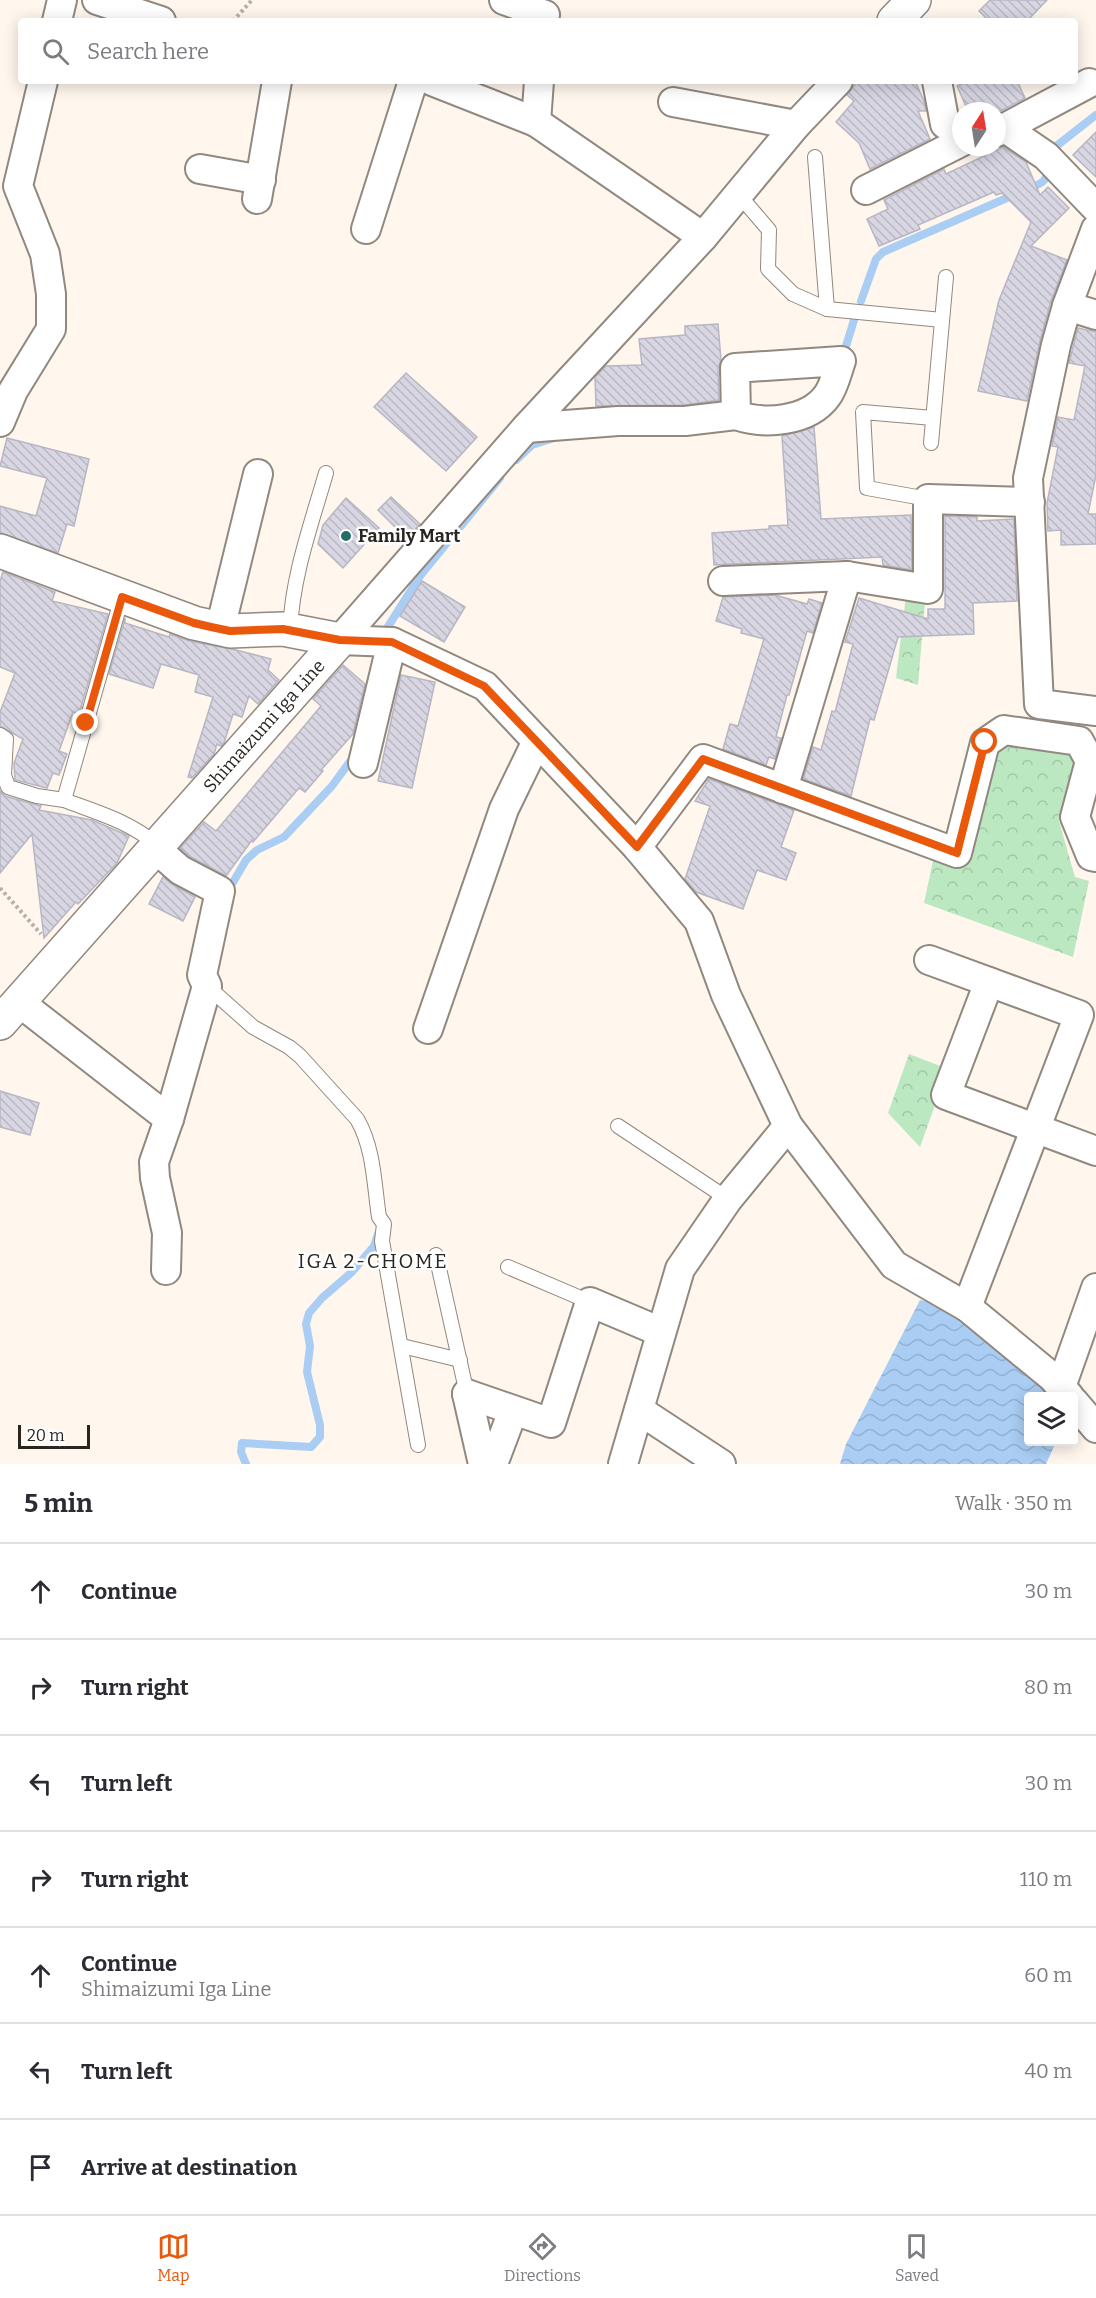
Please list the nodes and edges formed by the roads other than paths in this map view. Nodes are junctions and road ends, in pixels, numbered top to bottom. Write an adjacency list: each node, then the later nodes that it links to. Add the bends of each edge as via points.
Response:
1 (62, 0): 6 (street)
2 (97, 0): 7 (street)
3 (504, 0): 5 (street)
4 (914, 0): 8 (main road)
5 (546, 12)
6 (58, 18)
7 (152, 18)
8 (897, 18)
9 (1089, 83): 20 (street)
10 (42, 84): 28 (street)
11 (276, 84): 25 (street, via 259,189)
12 (412, 84): 30 (street)
13 (440, 84): 18 (street)
14 (539, 84): 18 (street)
15 (835, 84): 19 (street)
16 (938, 84): 21 (street, via 945,124)
17 (673, 102): 19 (street)
18 (536, 122): 32 (street)
19 (796, 125): 27 (street)
20 (1006, 127)
21 (952, 128)
22 (1006, 133): 29 (street, via 1046,156)
23 (952, 147): 26 (street)
24 (815, 157): 35 (lane)
25 (200, 169)
26 (866, 190)
27 (739, 195): 32 (street); 35 (lane, via 769,230 768,269 794,294)
28 (13, 203): 40 (street, via 45,254 51,329 13,391)
29 (1096, 208)
30 (366, 229)
31 (1096, 229): 34 (street)
32 (703, 237): 41 (street)
33 (946, 277): 37 (lane)
34 (1067, 306): 36 (street); 46 (street, via 1028,478)
35 (827, 309): 37 (lane)
36 (1096, 315)
37 (942, 320): 39 (lane)
38 (736, 415): 41 (street)
39 (933, 418): 42 (lane); 45 (lane, via 863,412 867,488)
40 (0, 422)
41 (526, 428): 53 (street)
42 (931, 443)
43 (326, 473): 52 (lane, via 295,580)
44 (258, 474): 51 (street)
45 (928, 499): 46 (street); 48 (street, via 928,589)
46 (1030, 502): 55 (street, via 1040,704)
47 (0, 551): 50 (main road, Shimaizumi Iga Line)
48 (848, 576): 49 (street); 59 (street)
49 (723, 581)
50 (122, 597): 51 (main road, Shimaizumi Iga Line); 60 (lane)
51 (220, 629): 52 (main road, Shimaizumi Iga Line)
52 (290, 631): 53 (main road, Shimaizumi Iga Line)
53 (340, 640): 54 (street); 61 (main road, Shimaizumi Iga Line)
54 (392, 642): 57 (street, via 484,686); 58 (street)
55 (1096, 711)
56 (0, 735): 60 (lane, via 6,739 4,775 8,787)
57 (537, 741): 62 (street); 68 (street, via 504,809)
58 (363, 763)
59 (783, 789): 62 (street, via 703,759); 63 (street, via 957,853 985,742 1004,730 1079,741 1090,761 1075,818 1091,856)
60 (64, 800): 61 (lane, via 132,826)
61 (156, 847): 66 (street, via 180,870 220,891 202,975); 67 (main road, Shimaizumi Iga Line)
62 (637, 847): 71 (street, via 699,921 726,995)
63 (1096, 857)
64 (929, 960): 65 (street)
65 (989, 982): 72 (street, via 1079,1016); 72 (street, via 946,1095)
66 (207, 986): 69 (street); 82 (lane, via 253,1028 300,1056 363,1129 379,1217 384,1224 382,1241)
67 (9, 1012): 69 (street)
68 (428, 1029)
69 (169, 1119): 77 (street, via 154,1162 167,1233)
70 (618, 1126): 74 (lane)
71 (788, 1126): 74 (street); 80 (street, via 894,1265)
72 (1036, 1128): 73 (street); 80 (street)
73 (1096, 1151)
74 (728, 1199): 81 (street, via 680,1269)
75 (436, 1255): 83 (lane)
76 (508, 1267): 79 (lane)
77 (166, 1270)
78 (1096, 1288): 85 (street)
79 (590, 1302): 81 (street); 89 (street, via 551,1423)
80 (967, 1308): 84 (street)
81 (661, 1332): 88 (street)
82 (402, 1347): 83 (lane); 91 (lane)
83 (460, 1360): 86 (lane)
84 (1065, 1392)
85 (1069, 1392)
86 (467, 1394): 89 (street); 92 (street)
87 (1078, 1407): 90 (street)
88 (639, 1410): 94 (street); 95 (street)
89 (513, 1411): 93 (street)
90 (1096, 1428)
91 (418, 1444)
92 (483, 1464)
93 (493, 1464)
94 (623, 1464)
95 (721, 1464)

